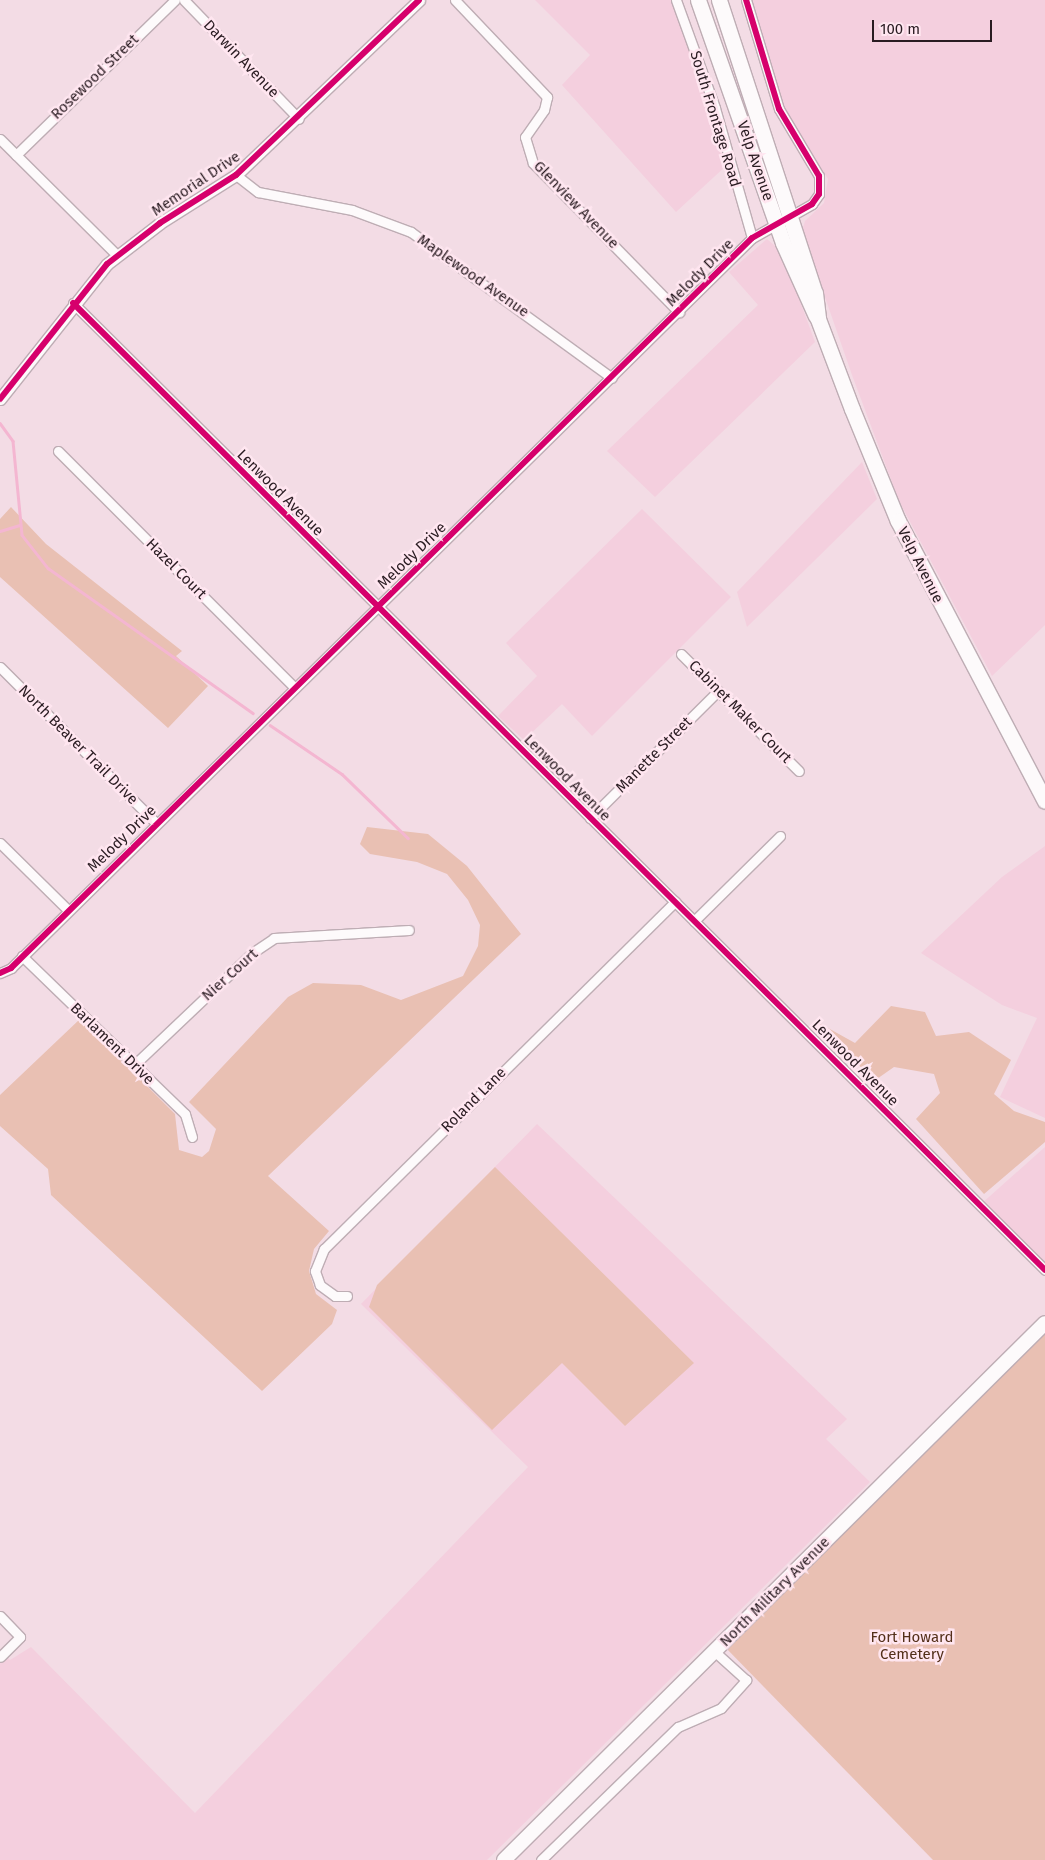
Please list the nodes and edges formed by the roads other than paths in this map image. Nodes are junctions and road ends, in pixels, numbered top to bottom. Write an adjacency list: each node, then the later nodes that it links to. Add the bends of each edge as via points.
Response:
1 (175, 0): 11 (street, Rosewood Street)
2 (184, 0): 9 (street, Darwin Avenue)
3 (419, 0): 9 (street, Memorial Drive)
4 (455, 0): 17 (street, Glenview Avenue, via 547,97 544,110 525,137 534,163)
5 (676, 0): 14 (street, South Frontage Road, via 715,108)
6 (698, 0): 13 (main road, Velp Avenue)
7 (719, 0): 13 (main road, Velp Avenue)
8 (746, 0): 13 (street, Melody Drive, via 780,109 819,176 819,194 806,210)
9 (299, 118): 12 (street, Memorial Drive)
10 (0, 139): 11 (street)
11 (16, 155): 15 (street)
12 (236, 175): 15 (street, Memorial Drive); 18 (street, Maplewood Avenue, via 258,192 352,210 411,232)
13 (784, 222): 14 (street, Melody Drive); 27 (main road, Velp Avenue, via 816,293 818,319 898,521)
14 (752, 238): 17 (street, Melody Drive)
15 (117, 255): 16 (street, Memorial Drive)
16 (73, 303): 19 (street, Memorial Drive); 21 (street, Lenwood Avenue)
17 (679, 312): 18 (street, Melody Drive)
18 (612, 378): 21 (street, Melody Drive)
19 (0, 399)
20 (58, 451): 24 (street, Hazel Court)
21 (378, 608): 24 (street, Melody Drive); 28 (street, Lenwood Avenue)
22 (681, 654): 25 (street, Cabinet Maker Court)
23 (0, 667): 29 (street, North Beaver Trail Drive)
24 (295, 688): 29 (street, Melody Drive)
25 (718, 692): 26 (street, Cabinet Maker Court); 28 (street, Manette Street)
26 (800, 771)
27 (1045, 801)
28 (590, 818): 32 (street, Lenwood Avenue)
29 (156, 823): 33 (street, Melody Drive)
30 (780, 836): 34 (street)
31 (0, 843): 33 (street)
32 (675, 902): 34 (street, Lenwood Avenue); 41 (street, Roland Lane, via 324,1249 316,1271 320,1285 335,1296)
33 (67, 910): 36 (street, Melody Drive)
34 (694, 921): 40 (street, Lenwood Avenue)
35 (409, 930): 38 (street, Nier Court, via 274,938 252,953)
36 (22, 956): 37 (street, Melody Drive); 38 (street, Barlament Drive)
37 (0, 973)
38 (134, 1065): 39 (street, Barlament Drive, via 188,1117)
39 (192, 1136)
40 (1045, 1270)
41 (347, 1296)
42 (1045, 1323): 44 (main road, North Military Avenue)
43 (0, 1616): 45 (street, via 20,1636)
44 (714, 1651): 46 (main road, North Military Avenue); 47 (street, via 746,1680 721,1708 678,1727)
45 (0, 1657)
46 (504, 1860)
47 (541, 1860)

